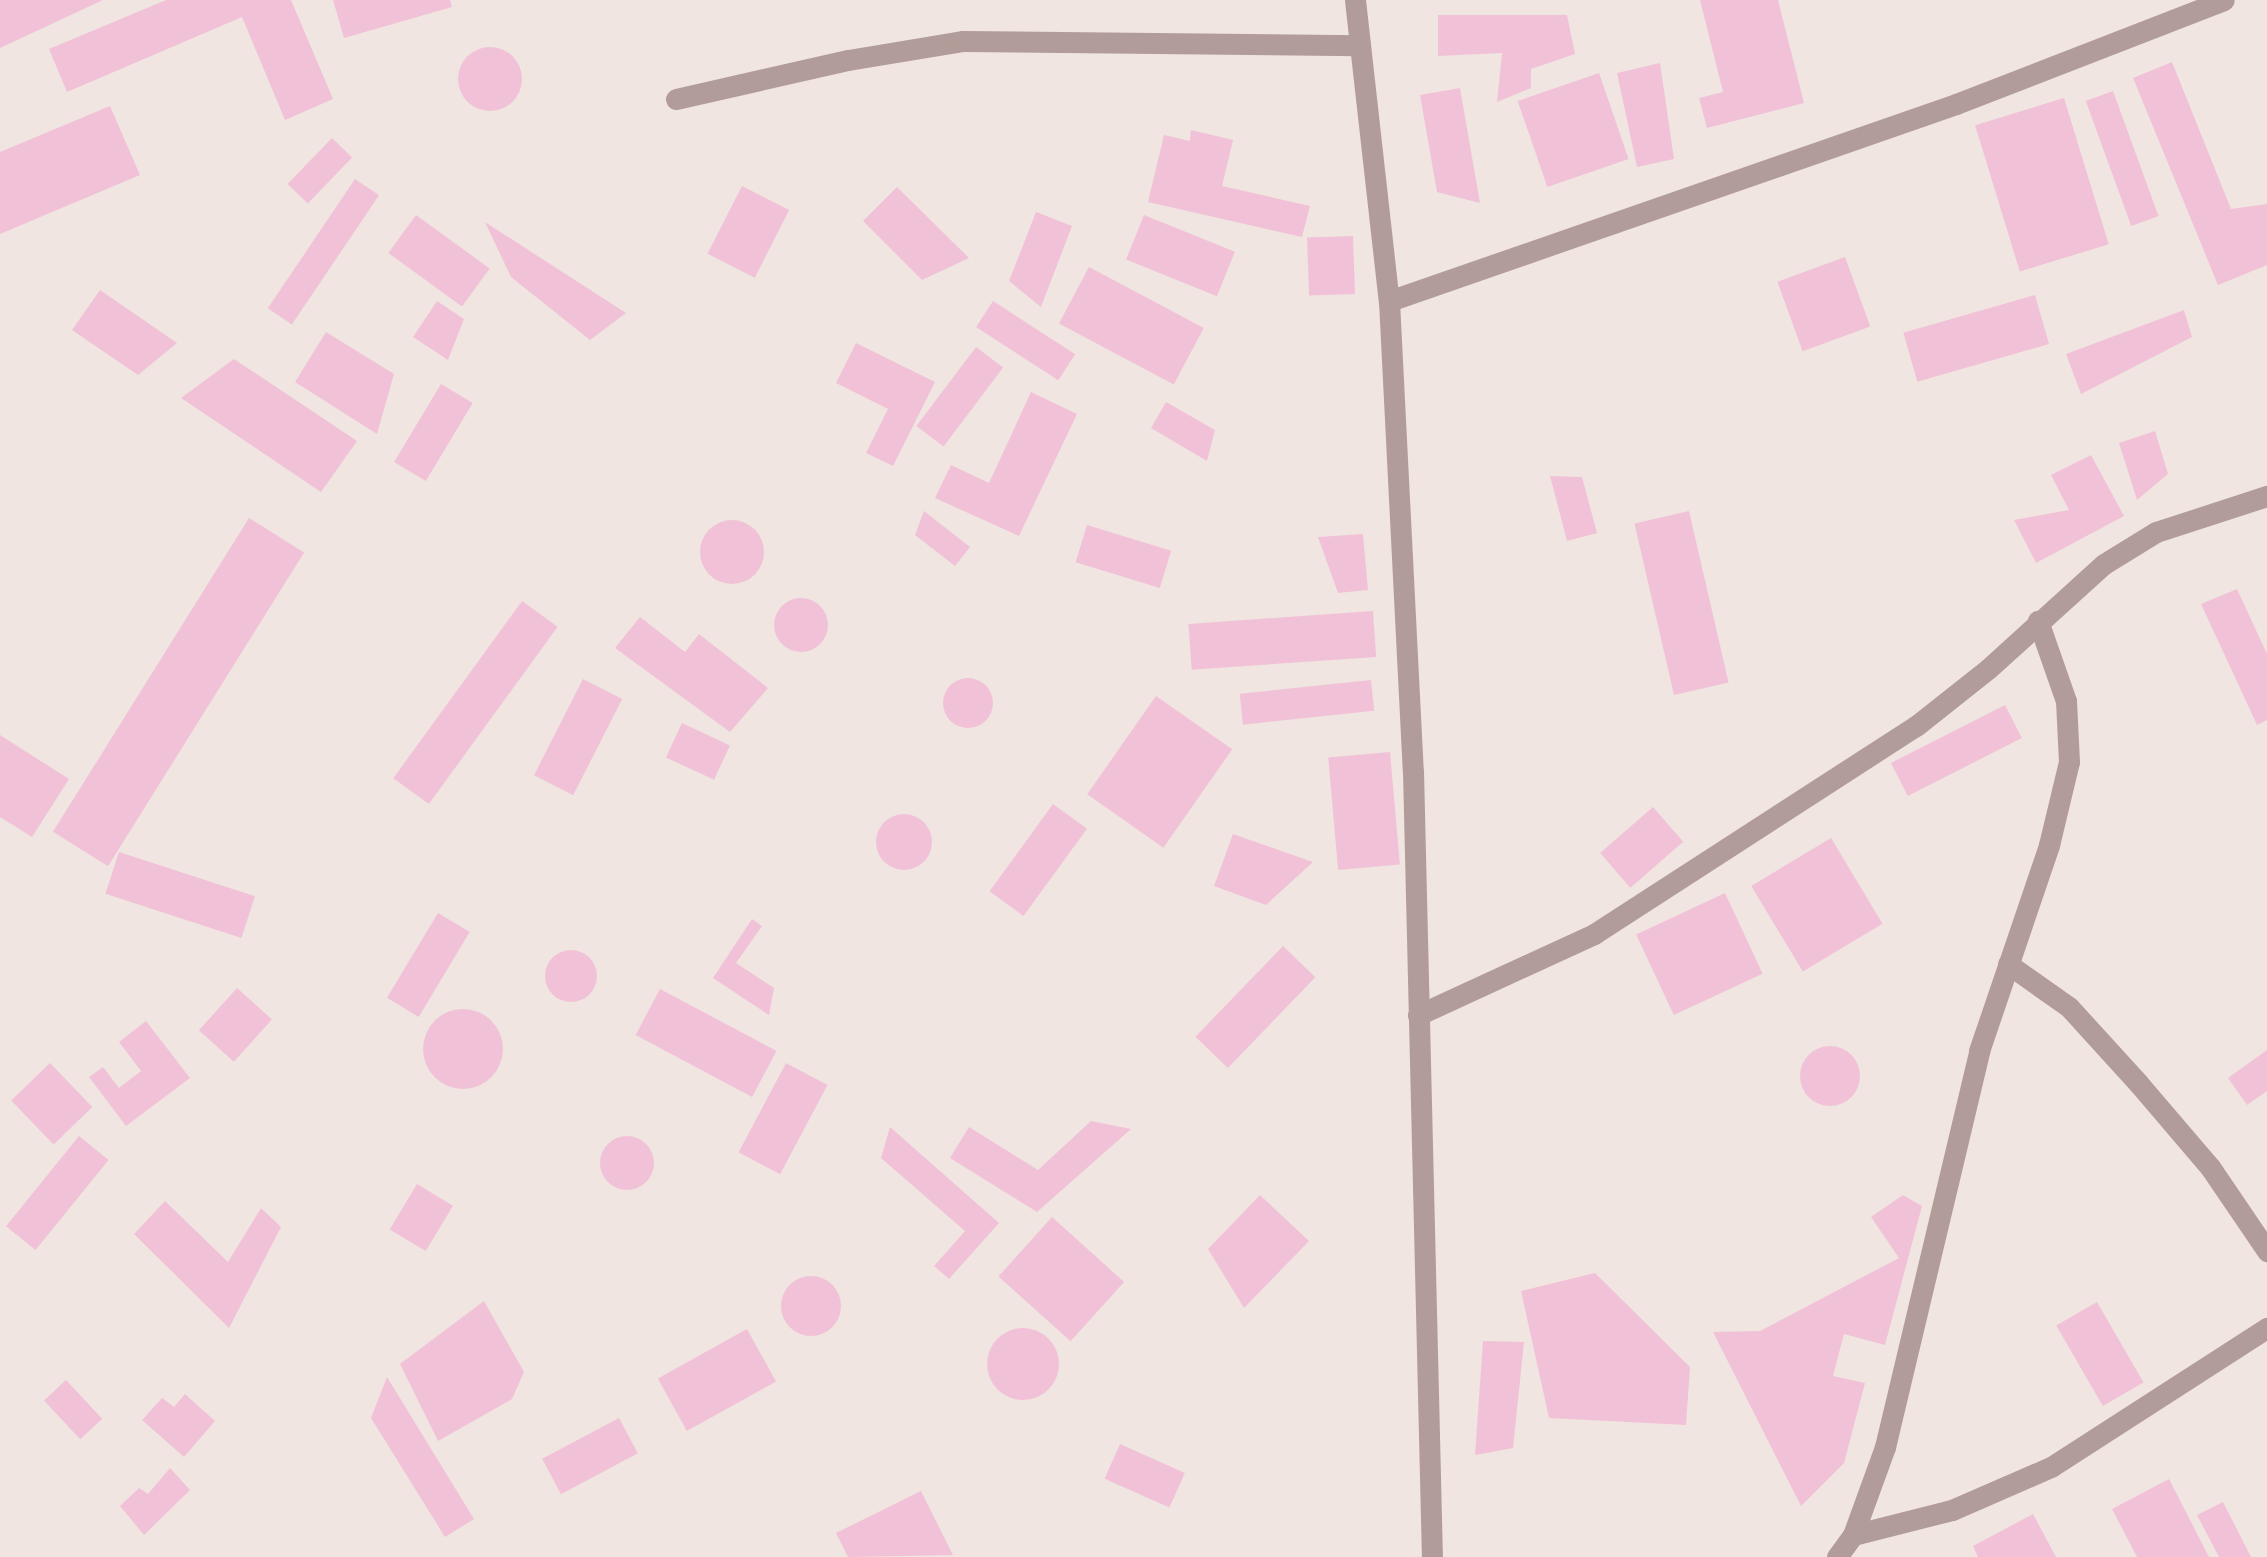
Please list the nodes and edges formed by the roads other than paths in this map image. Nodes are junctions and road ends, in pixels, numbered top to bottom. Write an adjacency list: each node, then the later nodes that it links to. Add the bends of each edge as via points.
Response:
1 (1355, 0): 3 (street)
2 (2224, 0): 5 (street, via 1956,104)
3 (1360, 45): 4 (street, via 963,41 848,60); 5 (street)
4 (676, 99)
5 (1389, 301): 9 (street, via 1413,771)
6 (2267, 496): 7 (street, via 2156,533 2104,564)
7 (2038, 621): 8 (street, via 2066,701 2069,762 2049,845); 9 (street, via 1988,669 1916,726 1594,934)
8 (2008, 964): 10 (street, via 2069,1007 2140,1084 2210,1167); 12 (street, via 1979,1051 1885,1447)
9 (1418, 1015): 13 (street)
10 (2267, 1251)
11 (2267, 1328): 12 (street, via 2051,1467 1952,1510)
12 (1853, 1535): 14 (street)
13 (1432, 1557)
14 (1837, 1557)

